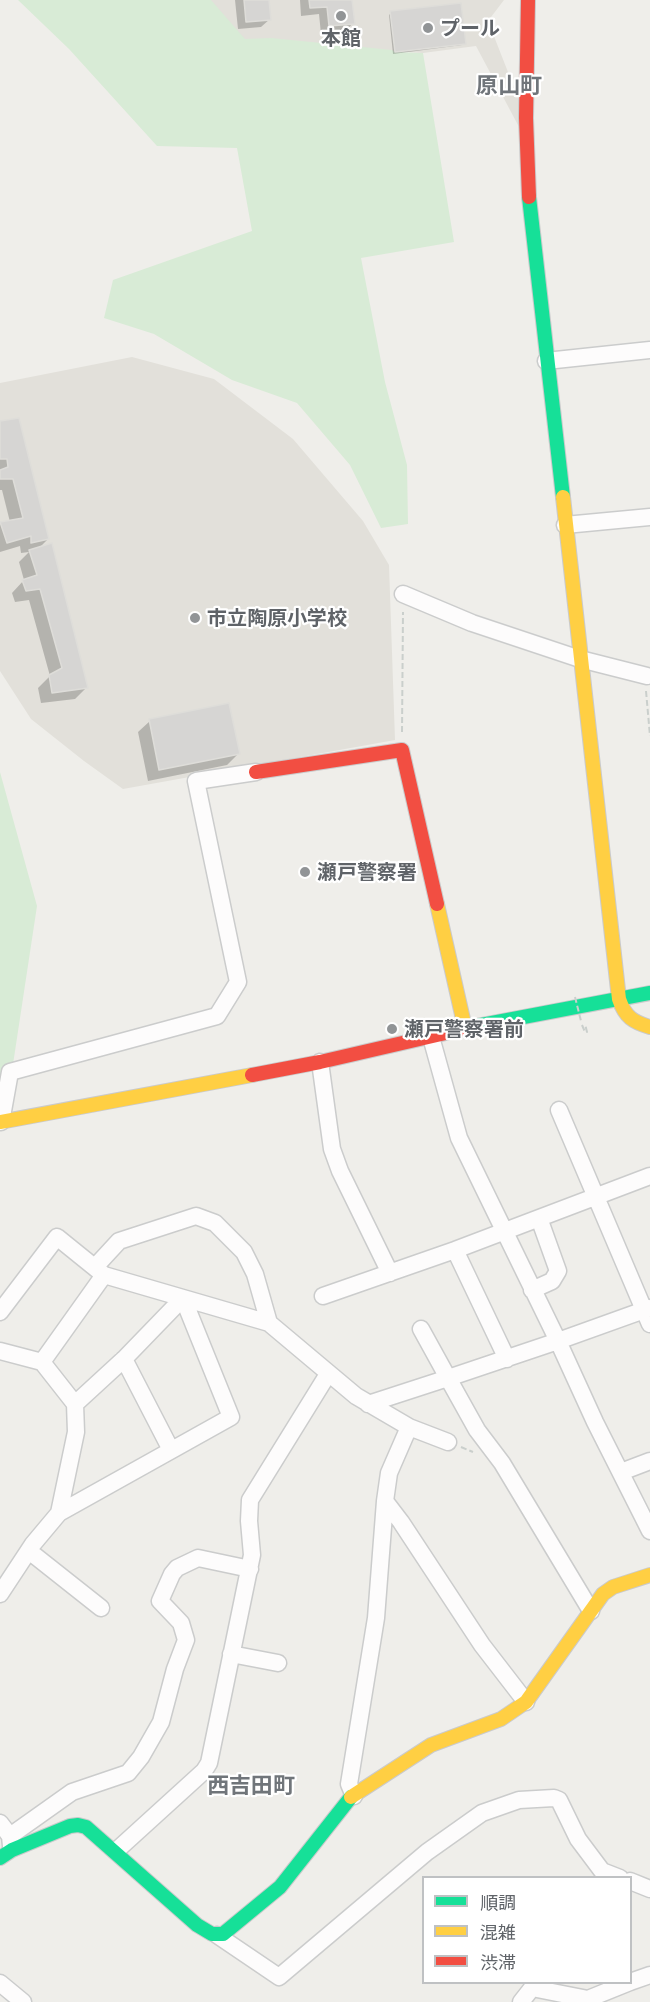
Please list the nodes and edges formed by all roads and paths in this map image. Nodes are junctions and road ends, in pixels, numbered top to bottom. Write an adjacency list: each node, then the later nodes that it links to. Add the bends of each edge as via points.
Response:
1 (528, 0): 3 (street, via 528,184)
2 (650, 350): 3 (street)
3 (546, 361): 5 (street)
4 (650, 517): 5 (street)
5 (565, 525): 7 (street)
6 (403, 594): 7 (street, via 472,623); 10 (path)
7 (580, 658): 8 (street); 14 (street)
8 (647, 676): 9 (path)
9 (650, 736)
10 (402, 750): 11 (street); 17 (street)
11 (256, 772): 21 (street, via 196,781 237,982 217,1016 10,1072)
12 (650, 993): 14 (street)
13 (575, 997): 15 (path, bridge)
14 (619, 999): 16 (street, via 627,1018); 17 (street)
15 (583, 1021)
16 (650, 1027)
17 (465, 1028): 18 (street)
18 (431, 1037): 19 (street); 25 (street, via 459,1138)
19 (320, 1062): 21 (street); 28 (street, via 332,1149)
20 (559, 1110): 23 (street)
21 (0, 1122)
22 (650, 1176): 23 (street)
23 (596, 1198): 24 (street); 33 (street)
24 (539, 1218): 25 (street); 29 (street, via 558,1271 552,1281)
25 (504, 1231): 26 (street); 29 (street)
26 (455, 1250): 28 (street); 39 (street)
27 (99, 1271): 31 (street); 32 (street, via 57,1237); 34 (street, via 119,1241 196,1216 215,1223 244,1252 255,1274); 40 (street)
28 (390, 1273): 30 (street)
29 (532, 1290): 36 (street)
30 (323, 1296)
31 (183, 1298): 34 (street); 38 (street); 47 (street, via 231,1417)
32 (3, 1305)
33 (648, 1314): 36 (street)
34 (269, 1323): 41 (street)
35 (421, 1329): 42 (street)
36 (558, 1341): 39 (street); 49 (street)
37 (0, 1351): 40 (street)
38 (124, 1359): 43 (street); 47 (street)
39 (507, 1359): 42 (street)
40 (42, 1362): 43 (street)
41 (328, 1374): 44 (street); 54 (street, via 250,1500)
42 (448, 1378): 44 (street); 58 (street)
43 (75, 1404): 51 (street, via 76,1432)
44 (368, 1404): 45 (street)
45 (409, 1427): 46 (street); 50 (street, via 388,1473)
46 (448, 1442)
47 (171, 1450): 51 (street)
48 (650, 1461): 49 (street)
49 (621, 1472): 52 (street)
50 (384, 1501): 61 (street, via 482,1645); 62 (street, via 376,1618 349,1784)
51 (59, 1513): 53 (street)
52 (650, 1532)
53 (29, 1551): 56 (street); 57 (street)
54 (250, 1569): 59 (street); 63 (street, via 198,1558 177,1568 160,1602 181,1623 186,1640 161,1722 141,1757 128,1773 72,1792)
55 (650, 1575): 58 (street, via 613,1587)
56 (0, 1594)
57 (101, 1608)
58 (591, 1611): 61 (street)
59 (231, 1654): 60 (street); 64 (street, via 209,1763)
60 (278, 1663)
61 (526, 1702): 62 (street, via 501,1719 431,1745)
62 (354, 1796): 68 (street, via 280,1887)
63 (5, 1842): 64 (street, via 78,1825)
64 (116, 1851): 68 (street, via 197,1925)
65 (615, 1876): 68 (street, via 602,1871 578,1839 559,1800 519,1800 482,1813 427,1852 279,1977)
66 (632, 1882): 67 (street)
67 (650, 1889)
68 (217, 1935)
69 (650, 1975): 70 (street)
70 (632, 1981)
71 (0, 1983): 73 (street)
72 (625, 1984): 74 (street, via 588,1999 532,1988)
73 (23, 2002)
74 (521, 2002)

